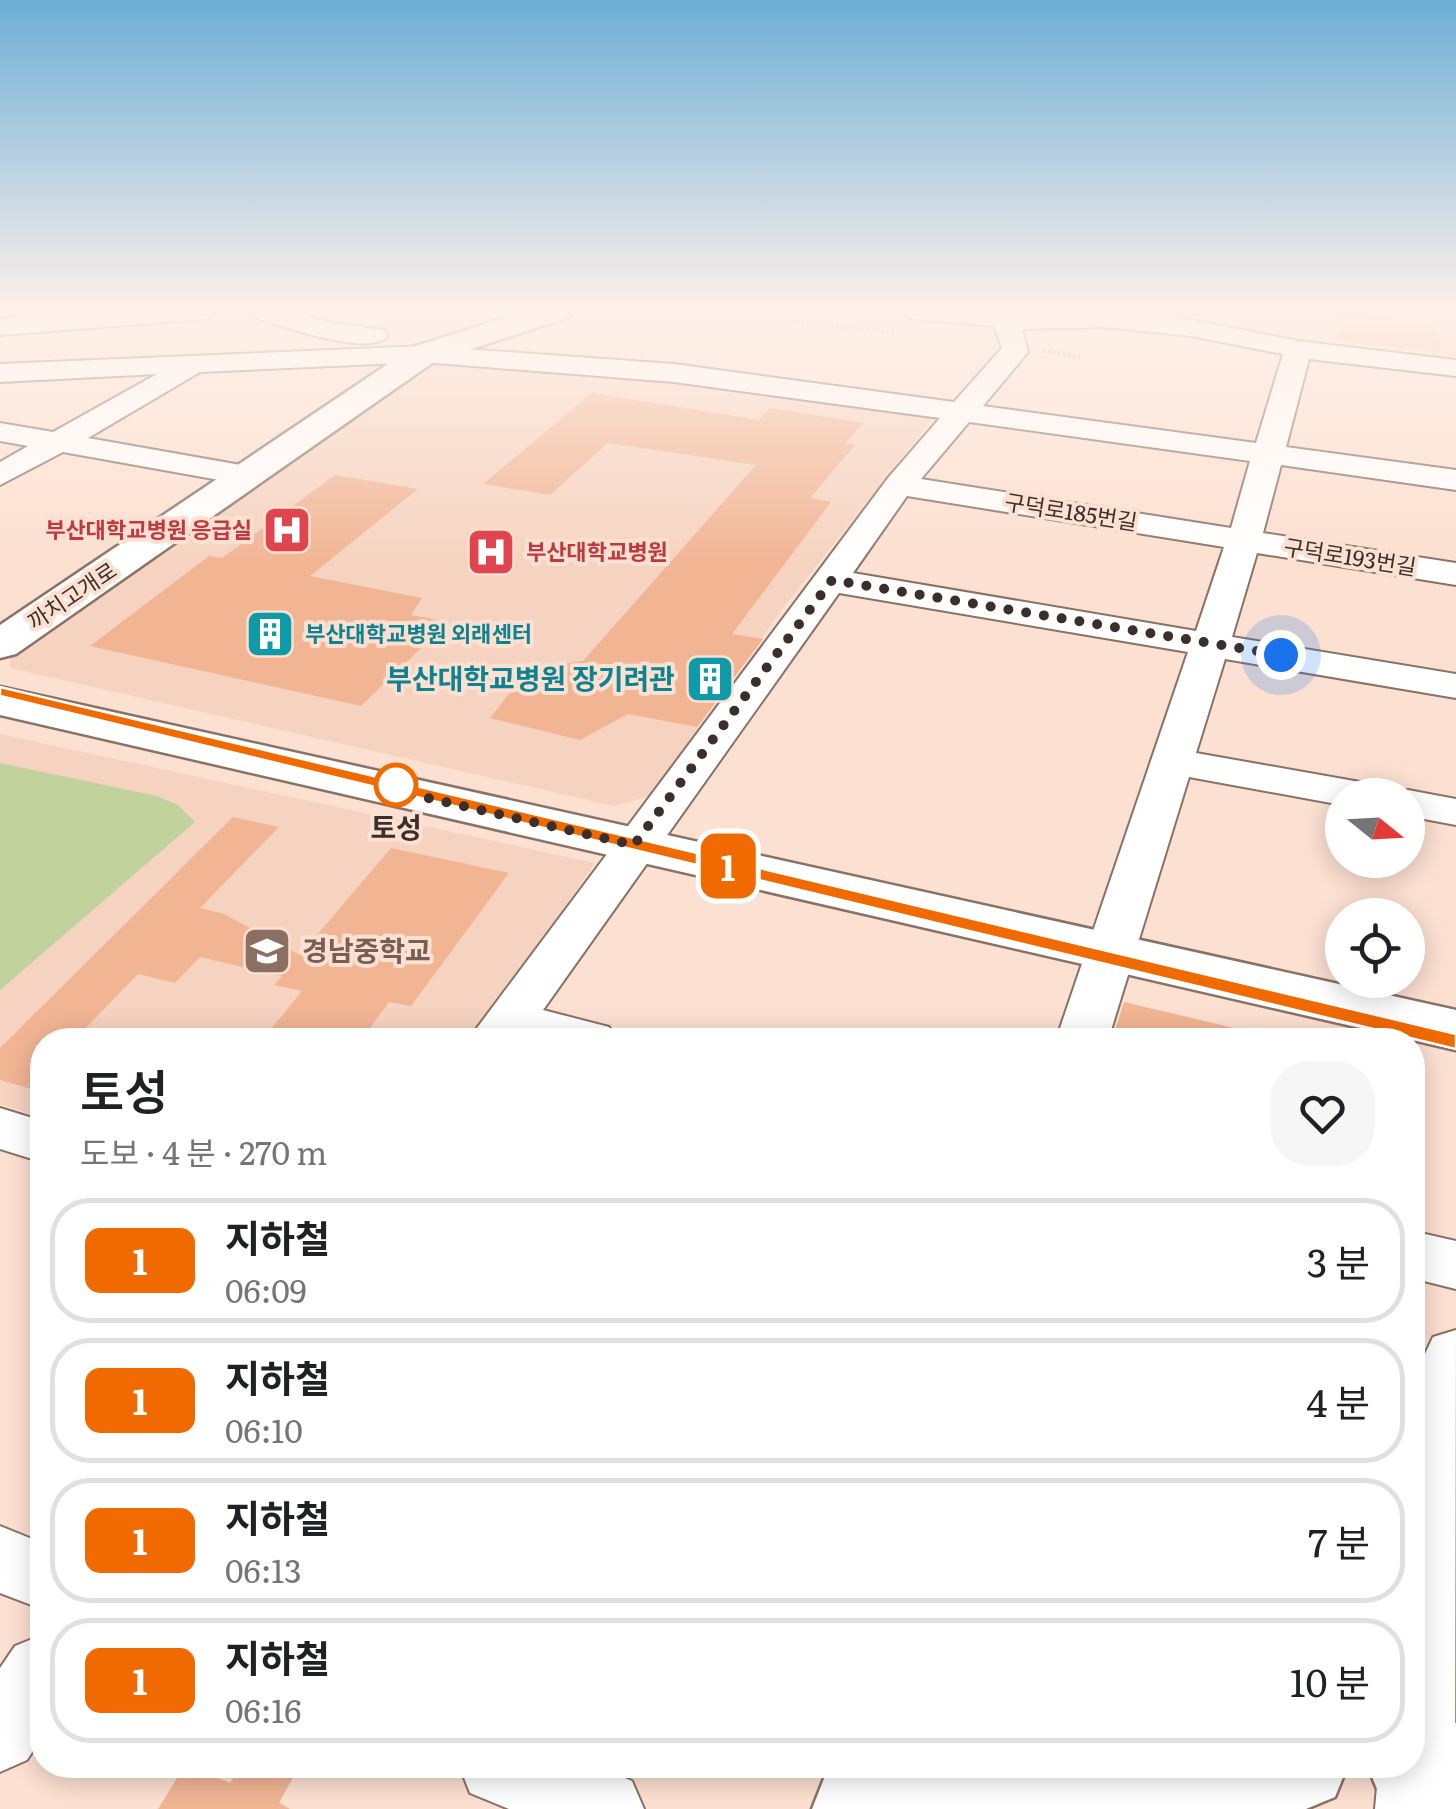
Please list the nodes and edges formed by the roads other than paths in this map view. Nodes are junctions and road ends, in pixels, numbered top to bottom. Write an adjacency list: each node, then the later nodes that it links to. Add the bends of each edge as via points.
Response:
1 (140, 395): 8 (street)
2 (367, 395): 11 (main road, 까치고개로)
3 (836, 395): 6 (street)
4 (974, 395): 6 (street)
5 (1285, 395): 9 (street, 구덕로193번길)
6 (958, 413): 9 (street); 13 (street)
7 (0, 432): 8 (street)
8 (58, 442): 10 (street); 11 (street)
9 (1269, 454): 12 (street); 14 (street, 구덕로193번길)
10 (0, 475)
11 (247, 476): 18 (main road, 까치고개로)
12 (1456, 480)
13 (899, 484): 14 (street, 구덕로185번길); 16 (street)
14 (1244, 540): 15 (street, 구덕로193번길); 17 (street, 구덕로193번길)
15 (1456, 574)
16 (832, 580): 17 (street); 25 (street)
17 (1210, 643): 19 (street); 21 (street, 구덕로193번길)
18 (0, 645)
19 (1456, 686)
20 (0, 701): 25 (main road)
21 (1170, 761): 22 (street); 26 (street, 구덕로193번길)
22 (1325, 789)
23 (1425, 807): 24 (street)
24 (1456, 812)
25 (634, 845): 26 (main road); 27 (street)
26 (1110, 950): 28 (street, 구덕로193번길); 29 (main road)
27 (503, 1028)
28 (1086, 1028)
29 (1456, 1030)
30 (0, 1128): 31 (street)
31 (30, 1138)
32 (1425, 1257): 33 (street)
33 (1456, 1265)
34 (1456, 1356): 36 (street)
35 (0, 1558): 37 (street)
36 (1425, 1568)
37 (30, 1571)
38 (30, 1689): 39 (street)
39 (0, 1733)
40 (529, 1778): 43 (street)
41 (1088, 1778): 42 (main road)
42 (890, 1790): 44 (street)
43 (604, 1809)
44 (839, 1809)

